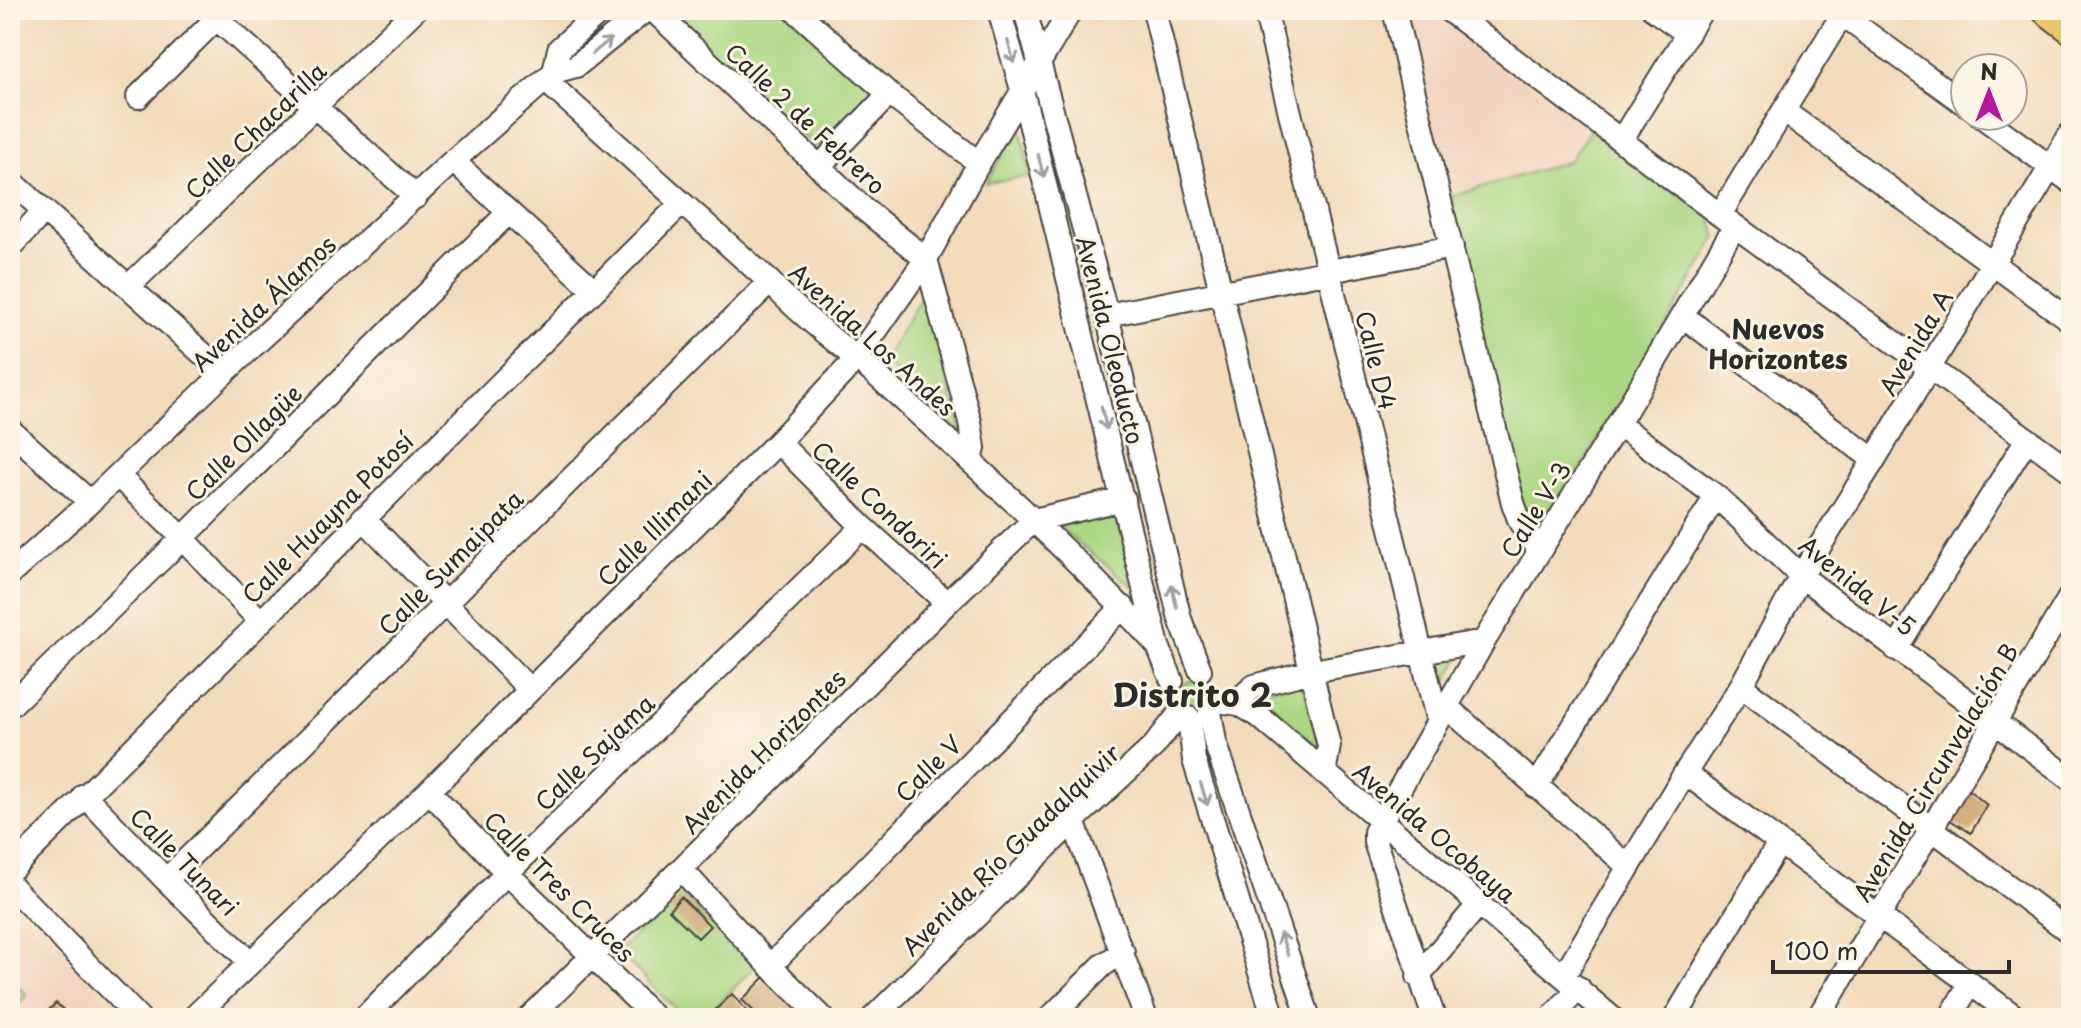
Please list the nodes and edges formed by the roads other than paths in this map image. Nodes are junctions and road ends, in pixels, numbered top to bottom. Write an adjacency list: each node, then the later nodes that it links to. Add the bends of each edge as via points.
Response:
1 (415, 10): 26 (street, Calle Chacarilla)
2 (602, 10): 21 (street, Avenida Álamos, via 559,49)
3 (646, 10): 21 (street, Avenida Álamos, one-way to 3, via 576,66)
4 (653, 10): 33 (street, Calle 2 de Febrero)
5 (795, 10): 24 (street)
6 (1025, 10): 20 (street, Avenida Oleoducto)
7 (1071, 10): 20 (street, Calle Illimani)
8 (1154, 10): 50 (street)
9 (1265, 10): 46 (street, Calle D4)
10 (1394, 10): 42 (street)
11 (1448, 10): 30 (street)
12 (1654, 10): 19 (street)
13 (1702, 10): 19 (street)
14 (2046, 10): 18 (main road)
15 (993, 11): 22 (street, Avenida Oleoducto, one-way to 22)
16 (1844, 12): 23 (street); 27 (street, Calle V-3)
17 (216, 13): 25 (street); 26 (street)
18 (2071, 29)
19 (1688, 34): 30 (street)
20 (1039, 63): 22 (street, Calle Illimani); 51 (street, Avenida Oleoducto)
21 (549, 76): 31 (street, Avenida Álamos); 38 (street, Avenida Los Andes)
22 (1022, 90): 32 (street, Calle Illimani); 66 (street, Avenida Oleoducto, one-way to 66)
23 (1949, 92)
24 (889, 94): 32 (street); 33 (street)
25 (138, 97)
26 (316, 107): 37 (street); 48 (street, Calle Chacarilla)
27 (1785, 112): 41 (street, Calle V-3); 45 (street)
28 (2003, 132): 34 (street)
29 (2071, 133): 34 (street, Avenida A)
30 (1622, 139): 41 (street)
31 (453, 161): 37 (street, Avenida Álamos); 40 (street)
32 (979, 163): 44 (street, Calle Illimani)
33 (819, 167): 44 (street, Calle 2 de Febrero)
34 (2051, 167): 36 (street); 45 (street, Avenida A)
35 (10, 180): 39 (street)
36 (2071, 182)
37 (416, 197): 56 (street, Avenida Álamos)
38 (682, 203): 47 (street, Avenida Los Andes); 49 (street, Calle Huayna Potosí)
39 (43, 212): 43 (street); 48 (street)
40 (509, 212): 49 (street); 71 (street, Calle Ollagüe)
41 (1727, 220): 52 (street, Calle V-3); 55 (street)
42 (1452, 247): 46 (street); 72 (street, via 1513,503)
43 (10, 248)
44 (926, 259): 54 (street, Calle Illimani); 62 (street, via 970,422)
45 (1993, 264): 53 (street); 55 (street, Avenida A)
46 (1328, 271): 50 (street); 83 (street, Calle D4)
47 (770, 282): 54 (street, Avenida Los Andes); 77 (street, Calle Sumaipata)
48 (129, 286): 56 (street)
49 (594, 290): 68 (street, Calle Huayna Potosí)
50 (1221, 292): 51 (street); 85 (street)
51 (1107, 315): 84 (street, Avenida Oleoducto, one-way to 51, via 1180,619)
52 (1683, 316): 57 (street, Calle V-3); 61 (street)
53 (2071, 321)
54 (857, 358): 60 (street, Calle Illimani); 62 (street, Avenida Los Andes)
55 (1930, 368): 59 (street); 61 (street, Avenida A)
56 (224, 373): 64 (street, Avenida Álamos)
57 (1618, 424): 65 (street, Avenida V-5); 72 (street, Calle V-3)
58 (10, 430): 67 (street)
59 (2027, 439): 63 (street); 82 (street)
60 (778, 442): 70 (street, Calle Condoriri); 88 (street, Calle Illimani)
61 (1874, 460): 74 (street, Avenida A)
62 (971, 462): 69 (street, Avenida Los Andes)
63 (2071, 471)
64 (118, 476): 67 (street, Avenida Álamos); 71 (street)
65 (1716, 496): 74 (street, Avenida V-5); 96 (street)
66 (1124, 499): 69 (street); 81 (street, Avenida Oleoducto)
67 (90, 502): 73 (street, Avenida Álamos)
68 (363, 518): 77 (street); 79 (street, Calle Huayna Potosí)
69 (1034, 520): 76 (street, Avenida Horizontes); 78 (street, Avenida Los Andes)
70 (863, 527): 76 (street, Calle Condoriri); 106 (street, Calle Sajama)
71 (183, 538): 79 (street); 89 (street, Calle Ollagüe)
72 (1539, 551): 80 (street, Calle V-3)
73 (10, 574)
74 (1801, 576): 82 (street, Avenida V-5); 87 (street, Avenida A)
75 (2071, 595): 92 (street, Avenida Circunvalación B)
76 (947, 603): 104 (street, Avenida Horizontes)
77 (445, 604): 88 (street); 107 (street, Calle Sumaipata)
78 (1123, 607): 81 (street, Avenida Los Andes); 115 (street, Calle V)
79 (260, 621): 98 (street, Calle Huayna Potosí)
80 (1484, 641): 83 (street, Avenida Río Guadalquivir); 91 (street, Calle V-3)
81 (1158, 646): 86 (street, Avenida Oleoducto)
82 (1896, 649): 92 (street, Avenida V-5)
83 (1421, 652): 85 (street, Avenida Río Guadalquivir); 91 (street, Calle D4)
84 (1200, 670): 86 (street, via 1189,670); 90 (street, via 1217,685)
85 (1312, 671): 90 (street, Avenida Río Guadalquivir, via 1254,686); 93 (street, via 1329,746)
86 (1172, 681): 90 (street, via 1169,699)
87 (1741, 686): 94 (street, Avenida A); 101 (street)
88 (530, 690): 97 (street, Calle Illimani)
89 (10, 706)
90 (1207, 710): 93 (street, Avenida Ocobaya, via 1260,717); 100 (street, Avenida Río Guadalquivir, via 1154,746); 128 (street, one-way to 128, via 1194,760); 129 (street, one-way to 90)
91 (1442, 714): 96 (street); 99 (street, Calle V-3)
92 (1994, 723): 95 (street, Avenida V-5); 101 (street, Avenida Circunvalación B)
93 (1324, 773): 99 (street, Avenida Ocobaya)
94 (1685, 773): 102 (street); 103 (street, Avenida A)
95 (2071, 779)
96 (1536, 787): 103 (street)
97 (429, 791): 106 (street, Calle Tres Cruces); 114 (street, Calle Illimani)
98 (84, 795): 105 (street, Calle Huayna Potosí); 107 (street, Calle Tunari)
99 (1382, 820): 109 (street, Avenida Ocobaya); 116 (street, via 1375,842)
100 (1073, 821): 112 (street); 125 (street, Avenida Río Guadalquivir)
101 (1931, 831): 110 (street, Avenida Circunvalación B); 111 (street)
102 (1779, 843): 110 (street); 133 (street)
103 (1629, 867): 117 (street, Avenida A)
104 (681, 869): 113 (street, Avenida Horizontes); 115 (street)
105 (10, 871)
106 (507, 873): 113 (street, Calle Tres Cruces); 121 (street, Calle Sajama)
107 (166, 880): 114 (street, Calle Tunari)
108 (10, 885): 119 (street)
109 (1480, 903): 116 (street); 117 (street, Avenida Ocobaya)
110 (1880, 916): 118 (street); 134 (street, Avenida Circunvalación B)
111 (2071, 933)
112 (1123, 952): 126 (street); 127 (street)
113 (593, 955): 122 (street, Avenida Horizontes); 123 (street, Calle Tres Cruces)
114 (250, 962): 120 (street, Calle Illimani)
115 (770, 966): 124 (street)
116 (1418, 976): 130 (street)
117 (1571, 981): 131 (street, Avenida A); 132 (street, Avenida Ocobaya)
118 (1970, 983): 135 (street); 136 (street)
119 (139, 1018)
120 (193, 1018)
121 (364, 1018)
122 (529, 1018)
123 (655, 1018)
124 (823, 1018)
125 (873, 1018)
126 (1050, 1018)
127 (1146, 1018)
128 (1274, 1018)
129 (1309, 1018)
130 (1434, 1018)
131 (1551, 1018)
132 (1612, 1018)
133 (1675, 1018)
134 (1818, 1018)
135 (1950, 1018)
136 (2017, 1018)

